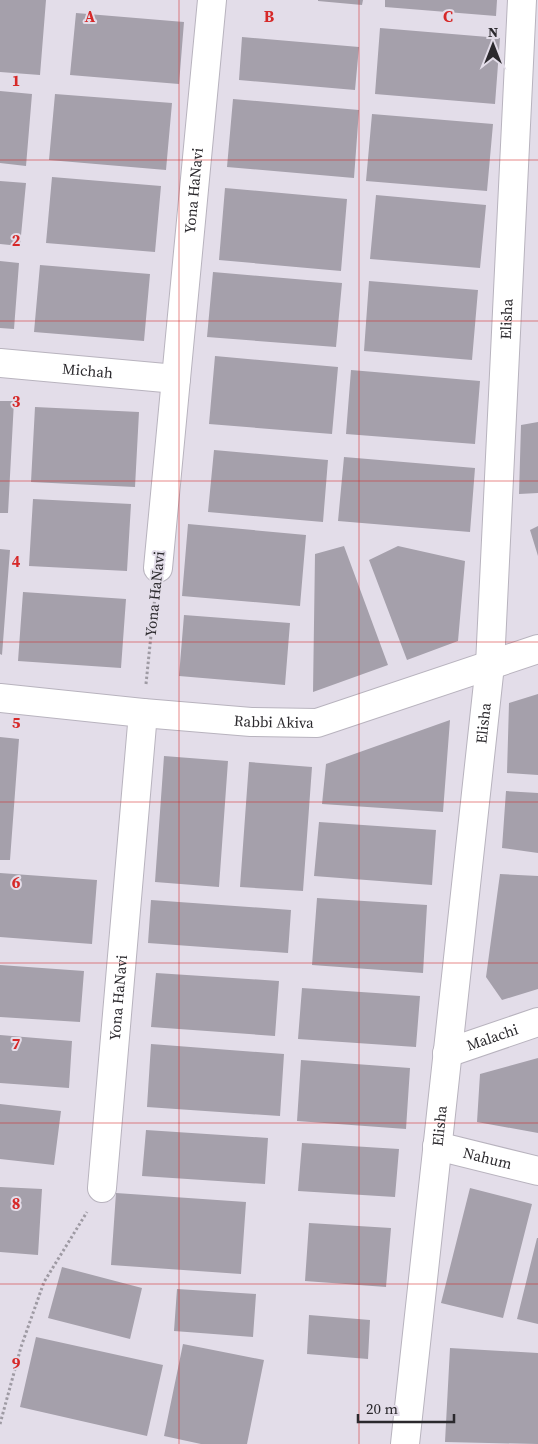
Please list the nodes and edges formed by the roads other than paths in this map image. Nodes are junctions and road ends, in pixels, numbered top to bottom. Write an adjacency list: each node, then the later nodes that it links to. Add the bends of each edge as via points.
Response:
1 (212, 0): 4 (street, Yona HaNavi)
2 (522, 0): 7 (street, Elisha)
3 (0, 363): 4 (street, Michah)
4 (176, 379): 5 (street, Yona HaNavi)
5 (158, 568)
6 (538, 649): 7 (street, Rabbi Akiva)
7 (490, 665): 9 (street, Rabbi Akiva, via 317,723 251,722); 11 (street, Elisha)
8 (0, 698): 9 (street, Rabbi Akiva)
9 (143, 713): 14 (street, Yona HaNavi)
10 (538, 1022): 11 (street, Malachi)
11 (447, 1053): 12 (street, Elisha)
12 (437, 1146): 13 (street, Nahum); 15 (street, Elisha)
13 (538, 1171)
14 (102, 1188)
15 (405, 1444)

